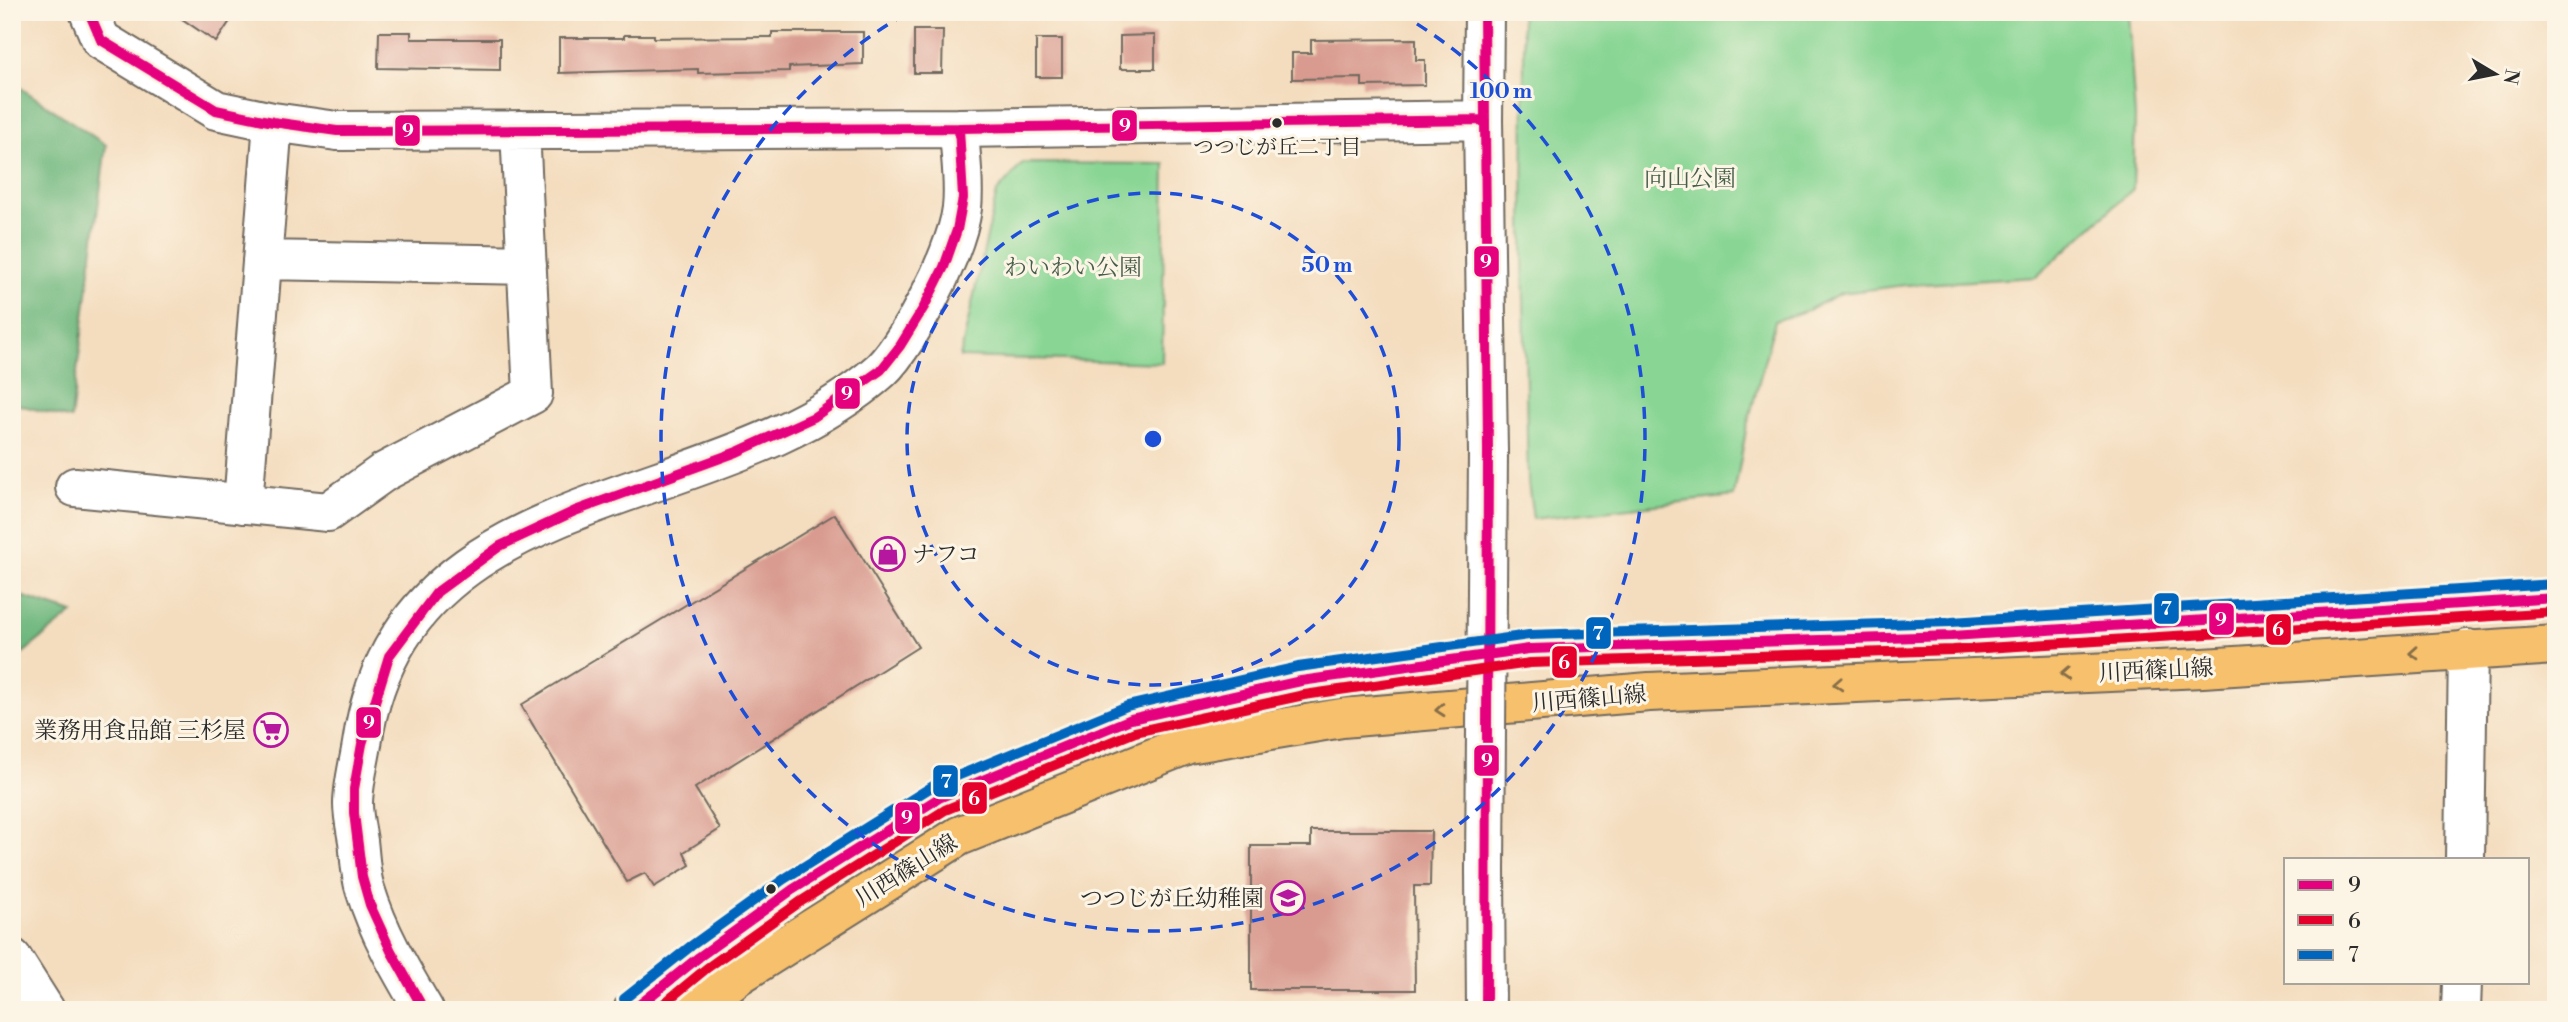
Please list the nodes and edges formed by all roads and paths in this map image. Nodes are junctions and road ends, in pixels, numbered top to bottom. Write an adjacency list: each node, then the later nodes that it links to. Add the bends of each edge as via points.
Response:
1 (89, 12): 4 (street, via 101,40 216,110)
2 (1484, 12): 3 (street)
3 (1483, 120): 5 (street); 21 (street, bridge, via 1488,452)
4 (273, 122): 6 (street, via 337,131); 7 (street)
5 (959, 128): 6 (street); 18 (street, via 962,208 943,271 919,317 883,369 819,416 506,541 428,598 391,649 367,710 353,803 364,887 392,957)
6 (520, 130): 8 (street)
7 (262, 260): 8 (street); 10 (street)
8 (527, 265): 10 (street, via 533,394 384,472 328,512)
9 (75, 487): 10 (street)
10 (243, 503)
11 (2556, 598): 19 (main road, 川西篠山線, via 1952,636 1529,649 1301,681 1131,719 939,798 792,890)
12 (2556, 645): 13 (main road, 川西篠山線)
13 (2468, 649): 14 (street); 20 (main road, 川西篠山線, one-way to 20, via 2203,668 1649,692 1342,718 1188,744 959,836 737,976)
14 (2465, 858)
15 (12, 958): 17 (street)
16 (2462, 984): 22 (street)
17 (46, 1010)
18 (424, 1010)
19 (633, 1010)
20 (694, 1010)
21 (1486, 1010)
22 (2461, 1010)

